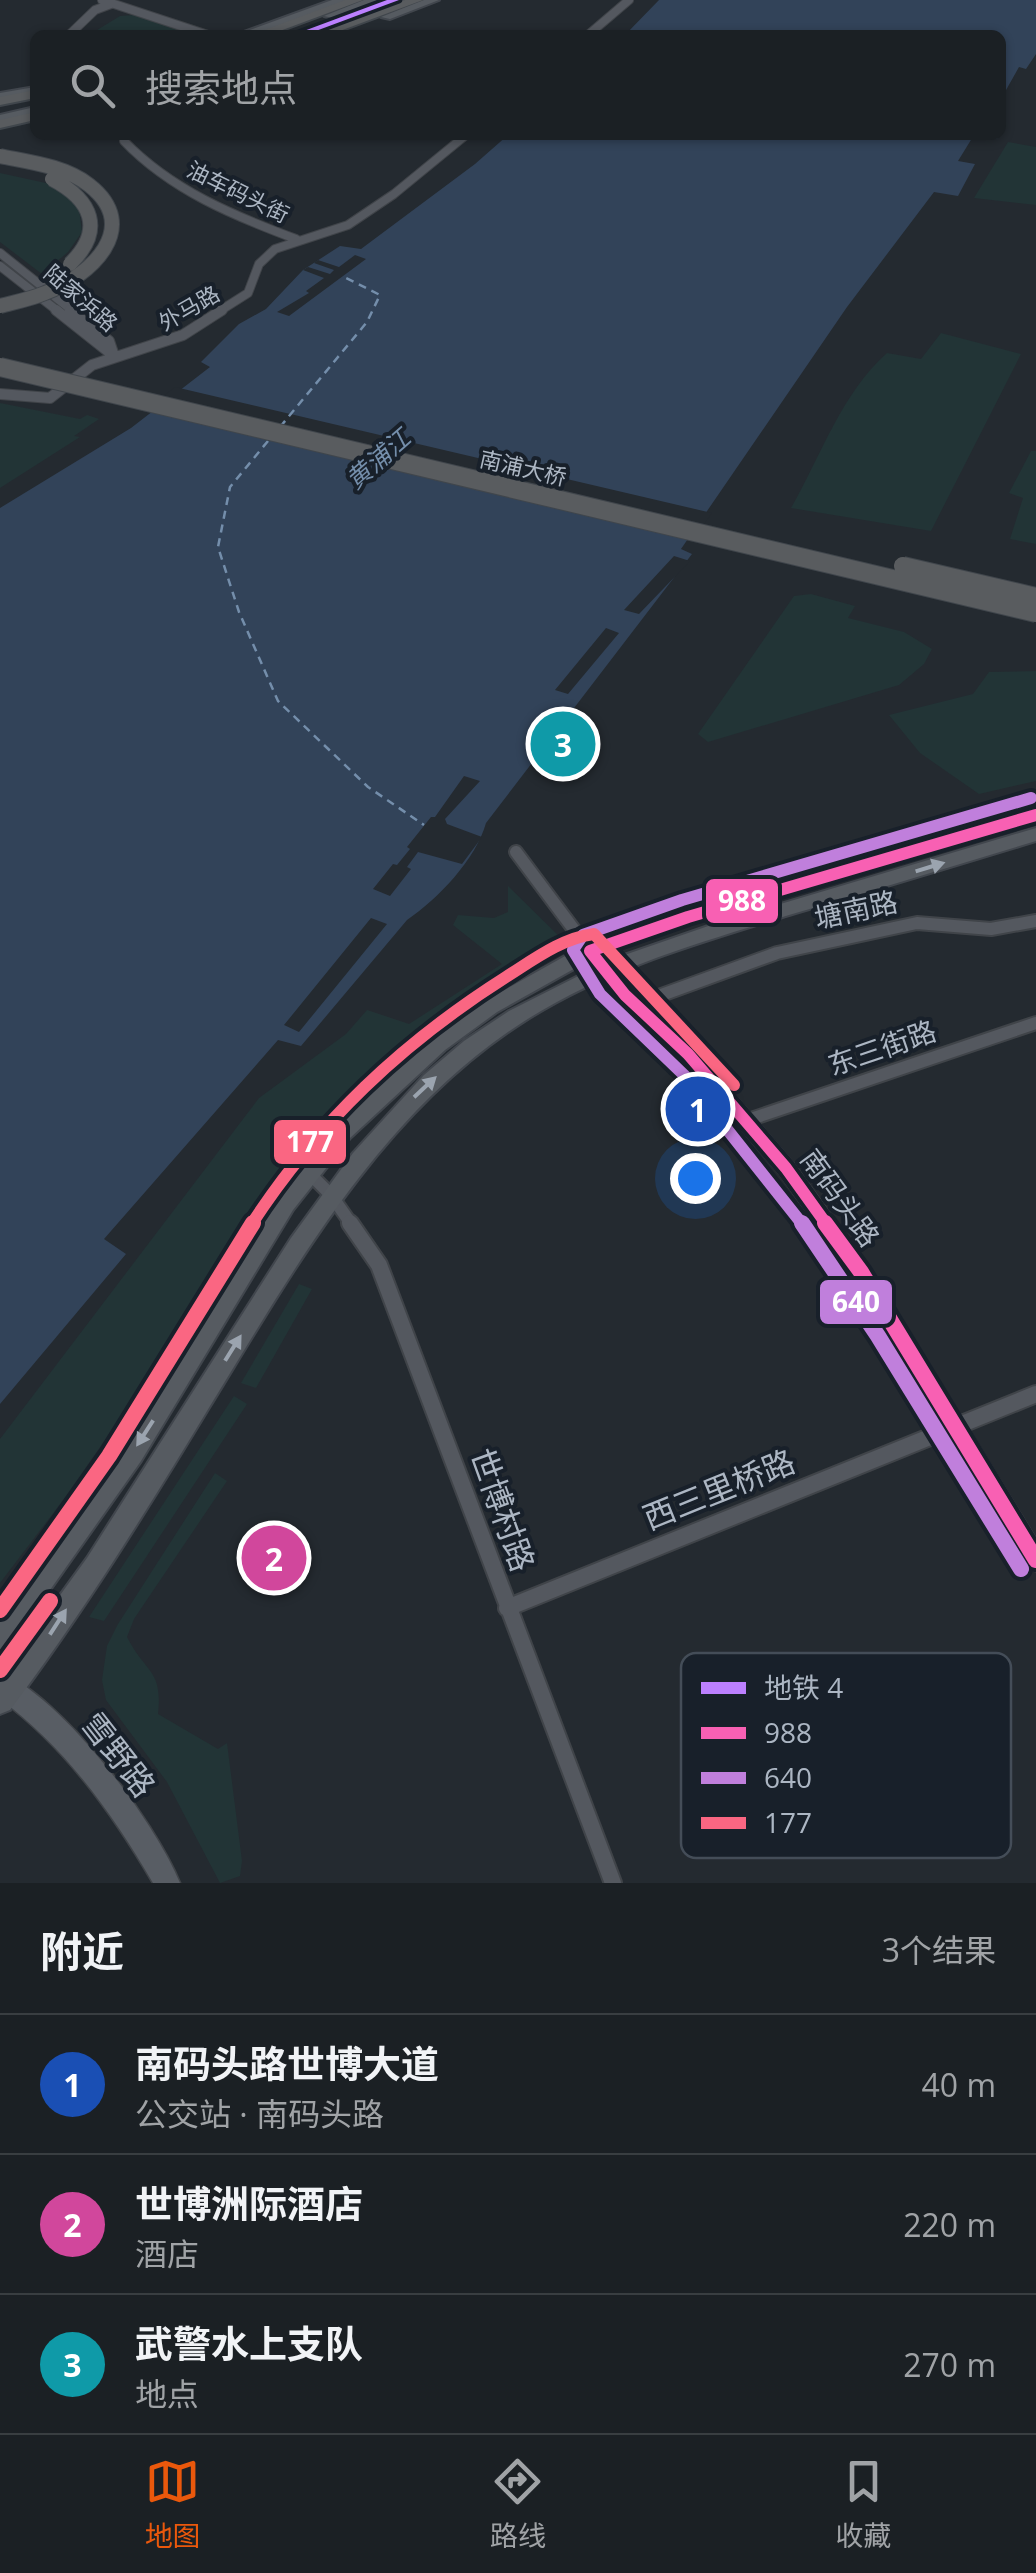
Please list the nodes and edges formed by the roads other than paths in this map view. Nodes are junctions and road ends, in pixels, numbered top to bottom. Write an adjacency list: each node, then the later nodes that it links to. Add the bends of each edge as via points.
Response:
1 (102, 0): 10 (street)
2 (342, 0): 13 (main road)
3 (358, 0): 14 (highway)
4 (374, 0): 15 (main road)
5 (400, 0): 16 (main road)
6 (416, 0): 17 (highway)
7 (434, 0): 18 (main road)
8 (612, 0): 9 (street)
9 (628, 1): 19 (street)
10 (111, 4): 11 (street); 12 (street)
11 (73, 30)
12 (192, 30)
13 (256, 30)
14 (271, 30)
15 (289, 30)
16 (315, 30)
17 (331, 30)
18 (351, 30)
19 (594, 30)
20 (30, 94): 21 (highway)
21 (0, 103): 22 (main road)
22 (30, 103)
23 (30, 117): 24 (highway)
24 (0, 124)
25 (124, 140): 28 (street, 油车码头街, via 181,185)
26 (460, 140): 28 (street, 外马路, via 344,228)
27 (0, 162): 31 (highway, bridge, via 67,187 91,212 94,226 74,261); 31 (highway, bridge, via 44,164 90,183 113,207 115,224 104,252 85,270 38,296)
28 (296, 240): 33 (street, 外马路, via 271,252 251,273 248,293 212,316 167,342)
29 (0, 253): 33 (street, 陆家浜路, via 108,342)
30 (0, 266): 33 (street, 陆家浜路)
31 (0, 300)
32 (0, 356): 36 (highway, 南浦大桥, bridge)
33 (114, 356): 35 (street, 外马路, via 50,398)
34 (0, 367): 37 (highway, 南浦大桥, bridge)
35 (0, 394)
36 (1036, 597)
37 (1036, 614)
38 (1036, 815): 42 (main road, via 688,917)
39 (1036, 834): 42 (main road, one-way to 39)
40 (516, 852): 42 (street)
41 (1036, 920): 43 (street, 塘南路, via 990,929 928,922 883,930 759,959)
42 (597, 961): 43 (street, 南码头路); 46 (main road, via 490,1006 438,1044 342,1132); 47 (main road, one-way to 42, via 420,1090)
43 (634, 1005): 45 (street, 南码头路, via 688,1054)
44 (1036, 1023): 45 (street, 东三街路)
45 (745, 1121): 49 (street, 南码头路, via 861,1272)
46 (309, 1173): 47 (street, 世博村路); 52 (main road, one-way to 52, via 140,1440)
47 (331, 1194): 51 (street, 世博村路, via 379,1265); 53 (main road, one-way to 47, via 159,1468)
48 (1036, 1394): 49 (street, 西三里桥路)
49 (954, 1427): 50 (street, 南码头路); 51 (street, 西三里桥路)
50 (1036, 1560)
51 (507, 1608): 55 (street, 世博村路)
52 (0, 1639)
53 (3, 1691): 54 (street, 雪野路, via 67,1736)
54 (167, 1883)
55 (614, 1883)

